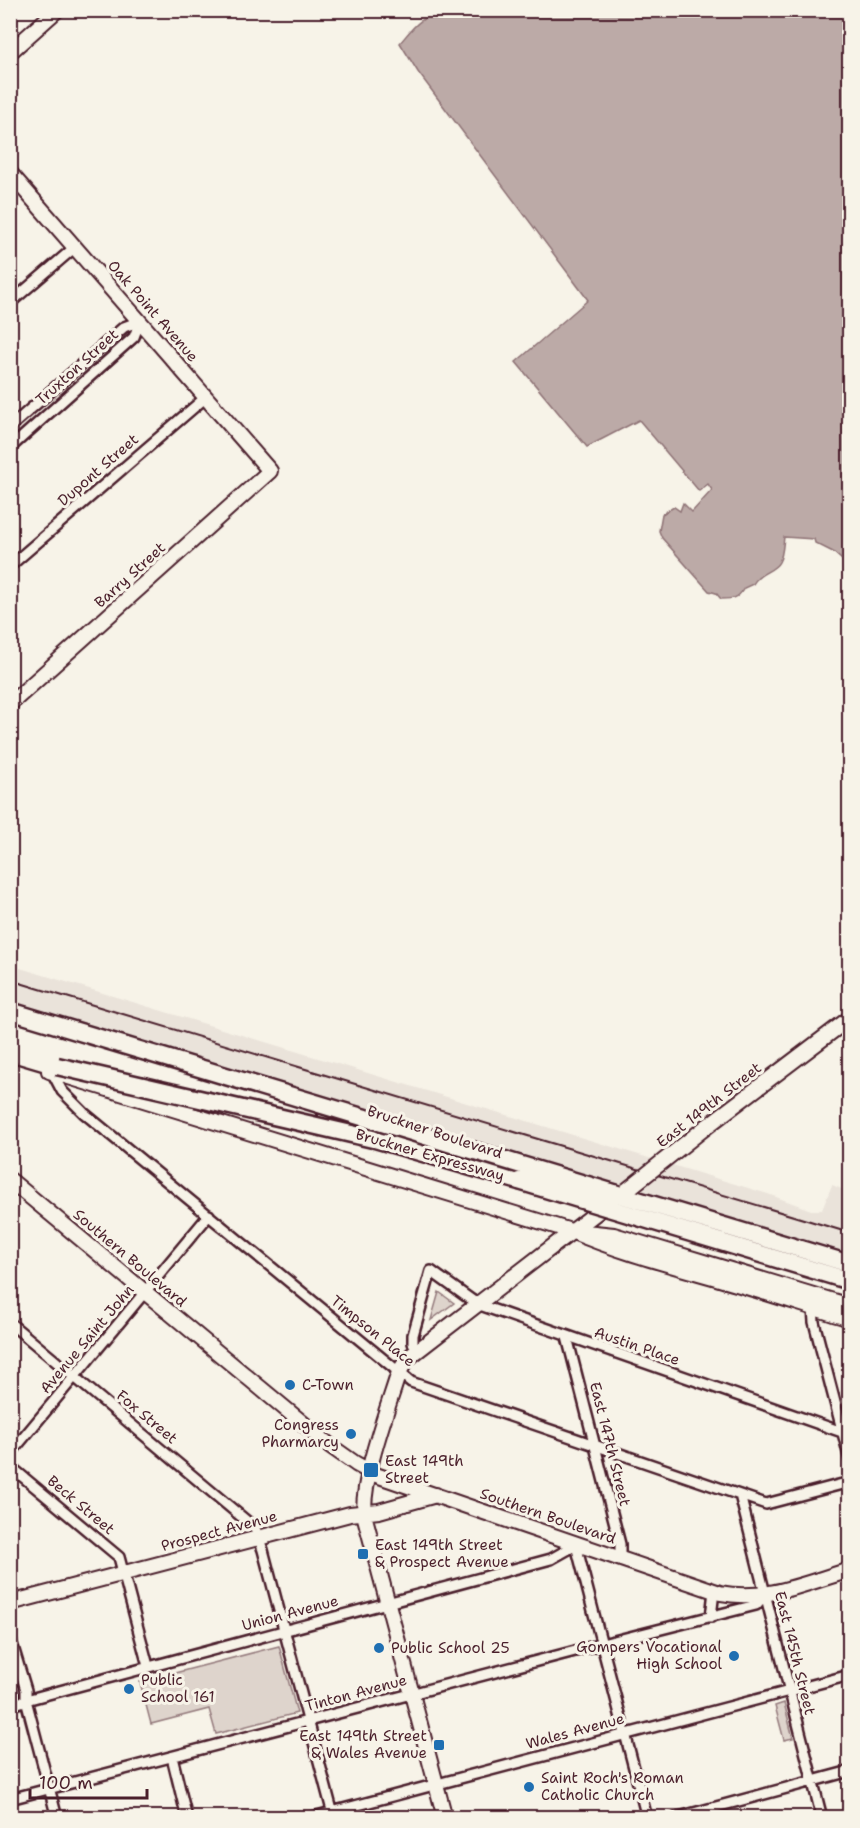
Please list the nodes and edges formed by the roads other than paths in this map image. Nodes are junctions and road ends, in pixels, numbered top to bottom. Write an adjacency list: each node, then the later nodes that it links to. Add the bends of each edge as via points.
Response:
1 (57, 10): 2 (main road)
2 (10, 52)
3 (12, 177): 4 (main road, Oak Point Avenue)
4 (75, 247): 5 (street); 6 (main road, Oak Point Avenue)
5 (10, 303)
6 (140, 321): 7 (main road, Oak Point Avenue); 8 (street, Truxton Street, via 123,328); 9 (street, Truxton Street, via 134,337)
7 (206, 397): 10 (main road, Oak Point Avenue); 11 (street, Dupont Street)
8 (10, 426)
9 (10, 448)
10 (270, 471): 12 (main road, Barry Street)
11 (10, 566)
12 (10, 704)
13 (10, 1011): 27 (highway, Bruckner Expressway, bridge)
14 (849, 1018): 23 (main road, East 149th Street, bridge)
15 (10, 1019): 23 (main road, Bruckner Boulevard)
16 (10, 1028): 21 (highway, Bruckner Expressway, bridge)
17 (10, 1040): 24 (main road, Bruckner Boulevard)
18 (10, 1052): 20 (highway)
19 (10, 1060): 20 (main road)
20 (54, 1069): 21 (highway, bridge); 25 (street, Timpson Place, via 62,1091 84,1113); 26 (main road)
21 (373, 1139): 29 (highway, Bruckner Expressway, bridge)
22 (10, 1180): 31 (main road, Southern Boulevard)
23 (609, 1203): 24 (main road, East 149th Street); 28 (main road, Bruckner Boulevard)
24 (596, 1212): 26 (main road, East 149th Street); 30 (main road, Bruckner Boulevard)
25 (209, 1215): 31 (street, Avenue Saint John); 39 (street, Timpson Place)
26 (571, 1231): 32 (main road, East 149th Street); 33 (main road, via 614,1235); 34 (main road, via 638,1257)
27 (849, 1264)
28 (849, 1274)
29 (849, 1281)
30 (849, 1289)
31 (145, 1292): 40 (street, Avenue Saint John); 46 (main road, Southern Boulevard, via 329,1445)
32 (477, 1304): 37 (street, Austin Place); 38 (main road, East 149th Street); 38 (street, Austin Place, via 431,1271 413,1335)
33 (849, 1306)
34 (813, 1308): 35 (main road); 41 (street)
35 (849, 1319)
36 (10, 1323): 40 (street, Fox Street)
37 (567, 1337): 41 (street, Austin Place); 42 (street, East 147th Street)
38 (418, 1350): 39 (main road, East 149th Street)
39 (399, 1372): 42 (street, Timpson Place, via 411,1382); 46 (main road, East 149th Street)
40 (75, 1377): 43 (street, Avenue Saint John); 51 (street, Fox Street, via 252,1524)
41 (842, 1432): 44 (street)
42 (595, 1446): 49 (street, Timpson Place); 53 (street, East 147th Street, via 620,1544)
43 (10, 1454)
44 (849, 1460)
45 (10, 1466): 55 (street, Beck Street, via 119,1557)
46 (369, 1472): 48 (main road, Southern Boulevard); 50 (main road, East 149th Street)
47 (849, 1482): 49 (street, Timpson Place, via 766,1504)
48 (436, 1495): 50 (main road, Prospect Avenue); 52 (main road, Southern Boulevard)
49 (740, 1495): 57 (street, East 145th Street)
50 (364, 1512): 51 (main road, Prospect Avenue); 59 (main road, East 149th Street)
51 (259, 1537): 55 (main road, Prospect Avenue); 61 (street)
52 (576, 1545): 53 (main road, Southern Boulevard); 59 (street, Union Avenue, via 551,1559); 63 (street)
53 (620, 1558): 56 (main road, Southern Boulevard)
54 (849, 1570): 57 (main road, Southern Boulevard)
55 (124, 1573): 58 (main road, Prospect Avenue); 64 (street, Beck Street)
56 (714, 1591): 57 (main road, Southern Boulevard, via 733,1596); 60 (street)
57 (765, 1595): 60 (street, Tinton Avenue, via 756,1605); 66 (street, East 145th Street)
58 (10, 1603)
59 (388, 1604): 61 (street, Union Avenue); 67 (main road, East 149th Street)
60 (711, 1617): 63 (street, Tinton Avenue)
61 (284, 1630): 64 (street, Union Avenue); 70 (street)
62 (10, 1637): 68 (street)
63 (602, 1644): 67 (street, Tinton Avenue); 71 (street)
64 (148, 1666): 68 (street, Union Avenue)
65 (849, 1674): 66 (street, Wales Avenue)
66 (789, 1690): 71 (street, Wales Avenue); 74 (street, East 145th Street)
67 (412, 1694): 70 (street, Tinton Avenue); 75 (main road, East 149th Street)
68 (26, 1700): 69 (street, Union Avenue); 76 (street)
69 (10, 1706)
70 (309, 1721): 72 (street, Tinton Avenue); 78 (street)
71 (626, 1733): 75 (street, Wales Avenue); 83 (street)
72 (172, 1758): 76 (street, Tinton Avenue); 80 (street)
73 (849, 1772): 74 (street)
74 (813, 1781): 84 (street); 85 (street, East 145th Street)
75 (436, 1784): 78 (street, Wales Avenue); 82 (main road, East 149th Street)
76 (49, 1789): 77 (street, Tinton Avenue); 79 (street)
77 (10, 1800)
78 (334, 1814): 81 (street, Wales Avenue)
79 (57, 1818)
80 (187, 1818)
81 (309, 1818)
82 (445, 1818)
83 (647, 1818)
84 (675, 1818)
85 (822, 1818)

